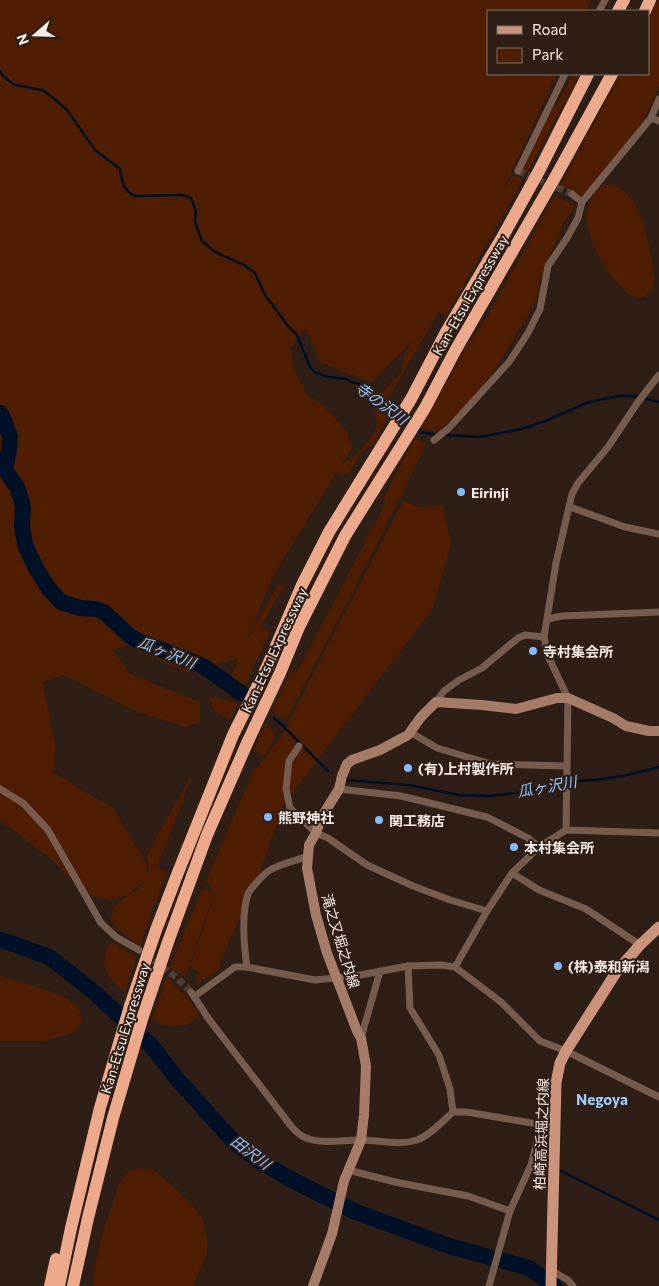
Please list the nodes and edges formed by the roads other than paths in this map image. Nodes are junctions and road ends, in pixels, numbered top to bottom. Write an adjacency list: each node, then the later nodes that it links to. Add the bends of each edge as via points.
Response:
1 (566, 75): 7 (street)
2 (587, 75): 49 (highway, Kan-Etsu Expressway, via 540,169 446,332 411,400 329,532 234,735 194,830 130,1006 100,1108)
3 (611, 75): 54 (highway, Kan-Etsu Expressway, via 425,408 345,536 241,756 207,835 143,1016 100,1167)
4 (659, 99): 5 (street)
5 (651, 118): 6 (street); 9 (street)
6 (659, 121)
7 (518, 171)
8 (572, 194): 9 (street)
9 (582, 202): 11 (street, via 578,218 548,266 540,309 528,333 509,362)
10 (659, 375): 12 (street, via 578,483)
11 (436, 439)
12 (570, 507): 13 (street, via 625,527); 15 (street, via 556,563)
13 (659, 534)
14 (659, 612): 15 (street)
15 (548, 619): 16 (street)
16 (544, 637): 17 (street, via 548,656); 18 (street, via 525,634 518,638 482,668 444,691)
17 (568, 698): 18 (main road, via 516,709); 19 (main road, via 626,726); 22 (street)
18 (436, 702): 20 (main road, 滝之又堀之内線)
19 (659, 731)
20 (410, 732): 22 (street, via 437,748 491,764); 24 (main road, 滝之又堀之内線, via 380,750 352,760 342,776)
21 (299, 746): 26 (street, via 289,762 286,789 290,808)
22 (567, 766): 25 (street)
23 (0, 789): 34 (street, via 23,803 48,830 101,923 116,937)
24 (339, 789): 26 (main road, 滝之又堀之内線, via 321,818); 28 (street, via 402,796 488,817)
25 (566, 830): 27 (street); 28 (street)
26 (316, 833): 29 (main road, 滝之又堀之内線); 31 (street, via 367,865 413,886)
27 (659, 833)
28 (539, 847): 30 (street)
29 (308, 856): 36 (street, via 272,869 249,892 244,943); 39 (main road, 滝之又堀之内線, via 307,868 316,915)
30 (512, 872): 31 (street); 33 (street, via 539,890 586,909)
31 (486, 911): 37 (street)
32 (659, 927): 33 (main road, 柏崎高浜堀之内線)
33 (640, 945): 41 (main road, 柏崎高浜堀之内線, via 617,971)
34 (139, 950)
35 (408, 966): 37 (street); 38 (street); 43 (street, via 410,1008 439,1055 450,1089)
36 (247, 967): 39 (street, via 315,980); 46 (street, via 235,967 193,994 208,1018 297,1133 319,1142)
37 (455, 967): 41 (street, via 500,1002 540,1040)
38 (380, 971): 39 (street); 40 (street)
39 (337, 978): 40 (main road, 滝之又堀之内線)
40 (361, 1038): 46 (main road, 滝之又堀之内線, via 366,1066)
41 (566, 1051): 42 (street); 45 (main road, 柏崎高浜堀之内線, via 556,1082)
42 (659, 1097)
43 (453, 1112): 44 (street); 46 (street, via 425,1137 417,1140 404,1143)
44 (540, 1125): 45 (street); 48 (street, via 531,1165)
45 (555, 1128): 50 (main road, 柏崎高浜堀之内線)
46 (361, 1140): 47 (main road, 滝之又堀之内線)
47 (348, 1170): 48 (street, via 468,1196); 55 (main road, 滝之又堀之内線, via 332,1234)
48 (510, 1211): 51 (street)
49 (71, 1228): 52 (highway, via 58,1249); 53 (highway, Kan-Etsu Expressway)
50 (551, 1278): 56 (street, via 568,1280)
51 (489, 1284)
52 (50, 1286)
53 (59, 1286)
54 (73, 1286)
55 (313, 1286)
56 (573, 1286)

